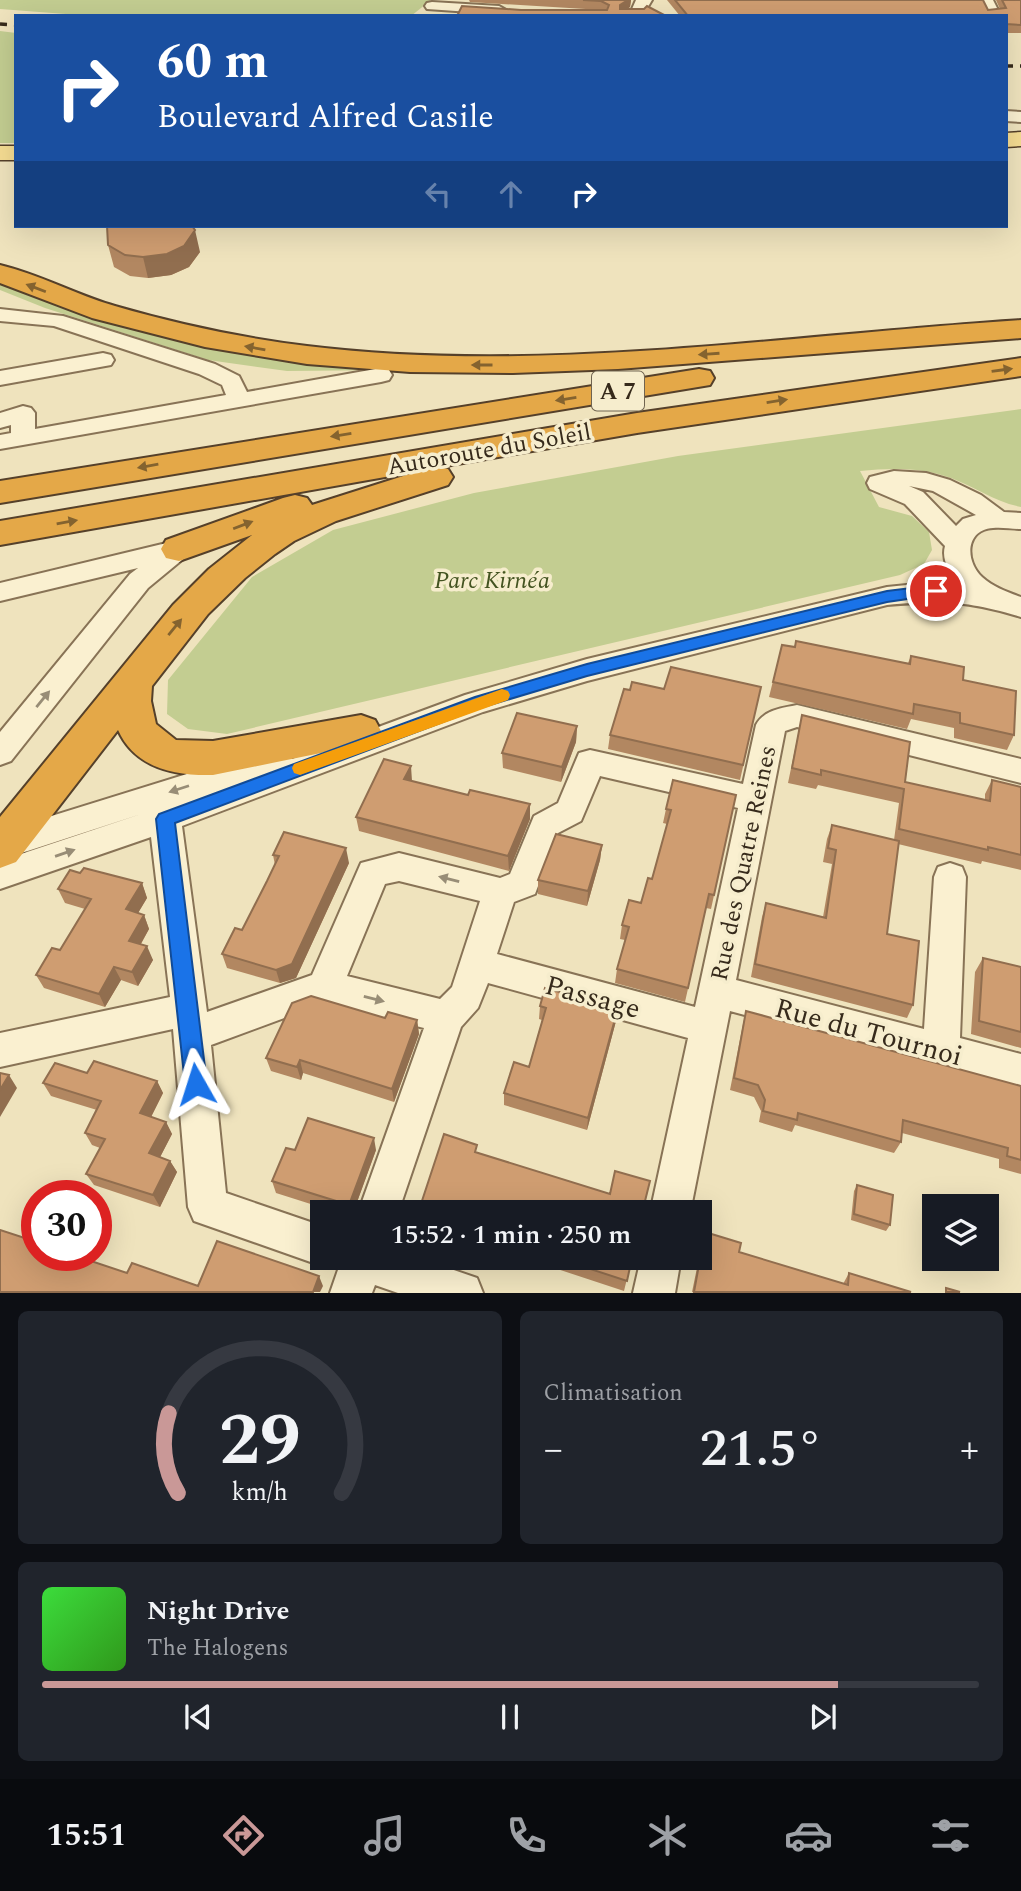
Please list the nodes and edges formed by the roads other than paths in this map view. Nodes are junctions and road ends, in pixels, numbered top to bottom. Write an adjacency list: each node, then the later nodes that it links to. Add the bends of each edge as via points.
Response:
1 (645, 0): 4 (street)
2 (431, 7): 3 (street)
3 (509, 10)
4 (633, 14)
5 (0, 273): 7 (highway, one-way to 5, via 623,361 409,365 338,360 208,340 114,317)
6 (0, 315): 12 (street, via 56,320 206,369 231,382)
7 (1021, 331): 17 (highway, Autoroute du Soleil / A 7, one-way to 17, via 676,381)
8 (103, 360): 11 (street)
9 (1021, 367): 14 (highway, Autoroute du Soleil / A 7, one-way to 9)
10 (381, 375): 12 (street)
11 (0, 377)
12 (240, 400): 15 (street)
13 (0, 421): 15 (street, via 23,413)
14 (637, 423): 16 (highway); 19 (highway, Autoroute du Soleil / A 7, one-way to 14)
15 (11, 440)
16 (458, 469): 20 (highway, one-way to 16, via 328,496); 25 (highway, one-way to 16, via 217,581 263,544 309,520)
17 (0, 492)
18 (1009, 520): 21 (street, via 978,523 965,531); 21 (street, via 930,483 904,477 879,482 914,498)
19 (0, 533)
20 (179, 549): 22 (street); 28 (street, one-way to 20, via 139,581)
21 (955, 549): 23 (street, via 928,577); 24 (street, via 960,570 971,584)
22 (0, 592)
23 (887, 596): 24 (street, via 936,591); 26 (street, via 587,670)
24 (1010, 605)
25 (132, 681): 27 (highway, via 130,699 138,734 169,755 199,759); 32 (highway)
26 (475, 704): 27 (street); 31 (street)
27 (361, 731): 32 (street, one-way to 32)
28 (0, 752)
29 (1021, 771): 30 (street, Rue des Quatre Reines, via 797,716 772,725)
30 (755, 799): 34 (street, via 590,762 570,812 545,825 523,884); 37 (street, Rue des Quatre Reines)
31 (165, 819): 32 (street, one-way to 31); 39 (street)
32 (1, 853)
33 (950, 877): 41 (street)
34 (500, 892): 35 (street); 36 (street, one-way to 36, via 399,867 373,873)
35 (478, 965): 38 (street, via 466,996); 40 (street, Passage)
36 (325, 987): 38 (street, one-way to 38); 39 (street)
37 (717, 991): 40 (street, Rue des Quatre Reines); 41 (street, Rue du Tournoi)
38 (446, 1017): 44 (street)
39 (190, 1022): 42 (street); 46 (street, via 208,1207)
40 (708, 1027): 45 (street, Rue des Quatre Reines)
41 (941, 1049): 43 (street, Rue du Tournoi)
42 (0, 1050)
43 (1021, 1072)
44 (383, 1200)
45 (673, 1200)
46 (310, 1242)
47 (370, 1270): 49 (street)
48 (659, 1270): 50 (street)
49 (462, 1293)
50 (654, 1293)

